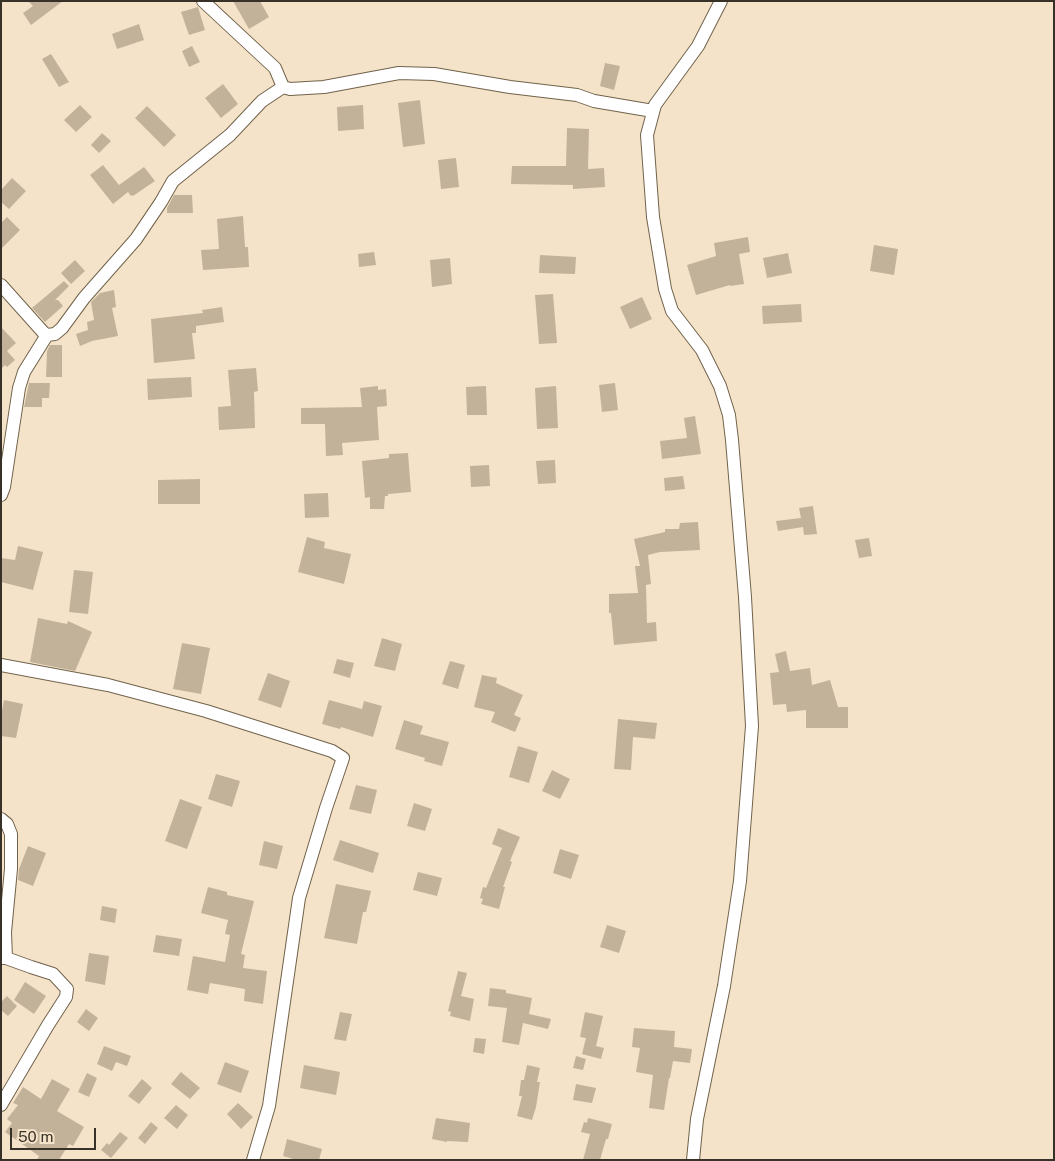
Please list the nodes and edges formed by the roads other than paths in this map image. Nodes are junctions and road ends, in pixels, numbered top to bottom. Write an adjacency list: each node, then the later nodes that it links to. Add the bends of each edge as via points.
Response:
1 (203, 1): 3 (street, via 275,68)
2 (721, 1): 4 (street, via 698,46)
3 (283, 87): 4 (street, via 324,87 400,73 434,74 577,95); 6 (street, via 262,101 230,135 173,181 136,239 62,328)
4 (653, 111): 13 (street, via 647,135 653,217 665,289 672,311 702,350 720,386 728,415 745,597 752,726 740,881 724,986 697,1119)
5 (1, 285): 6 (street)
6 (48, 335): 7 (street, via 21,380)
7 (1, 495)
8 (1, 665): 12 (street, via 108,685 206,711 332,750 343,758 299,898 269,1106)
9 (1, 819): 10 (street, via 7,824 10,834 11,868)
10 (4, 958): 11 (street, via 53,974 66,989 66,997)
11 (1, 1105)
12 (253, 1160)
13 (693, 1160)

